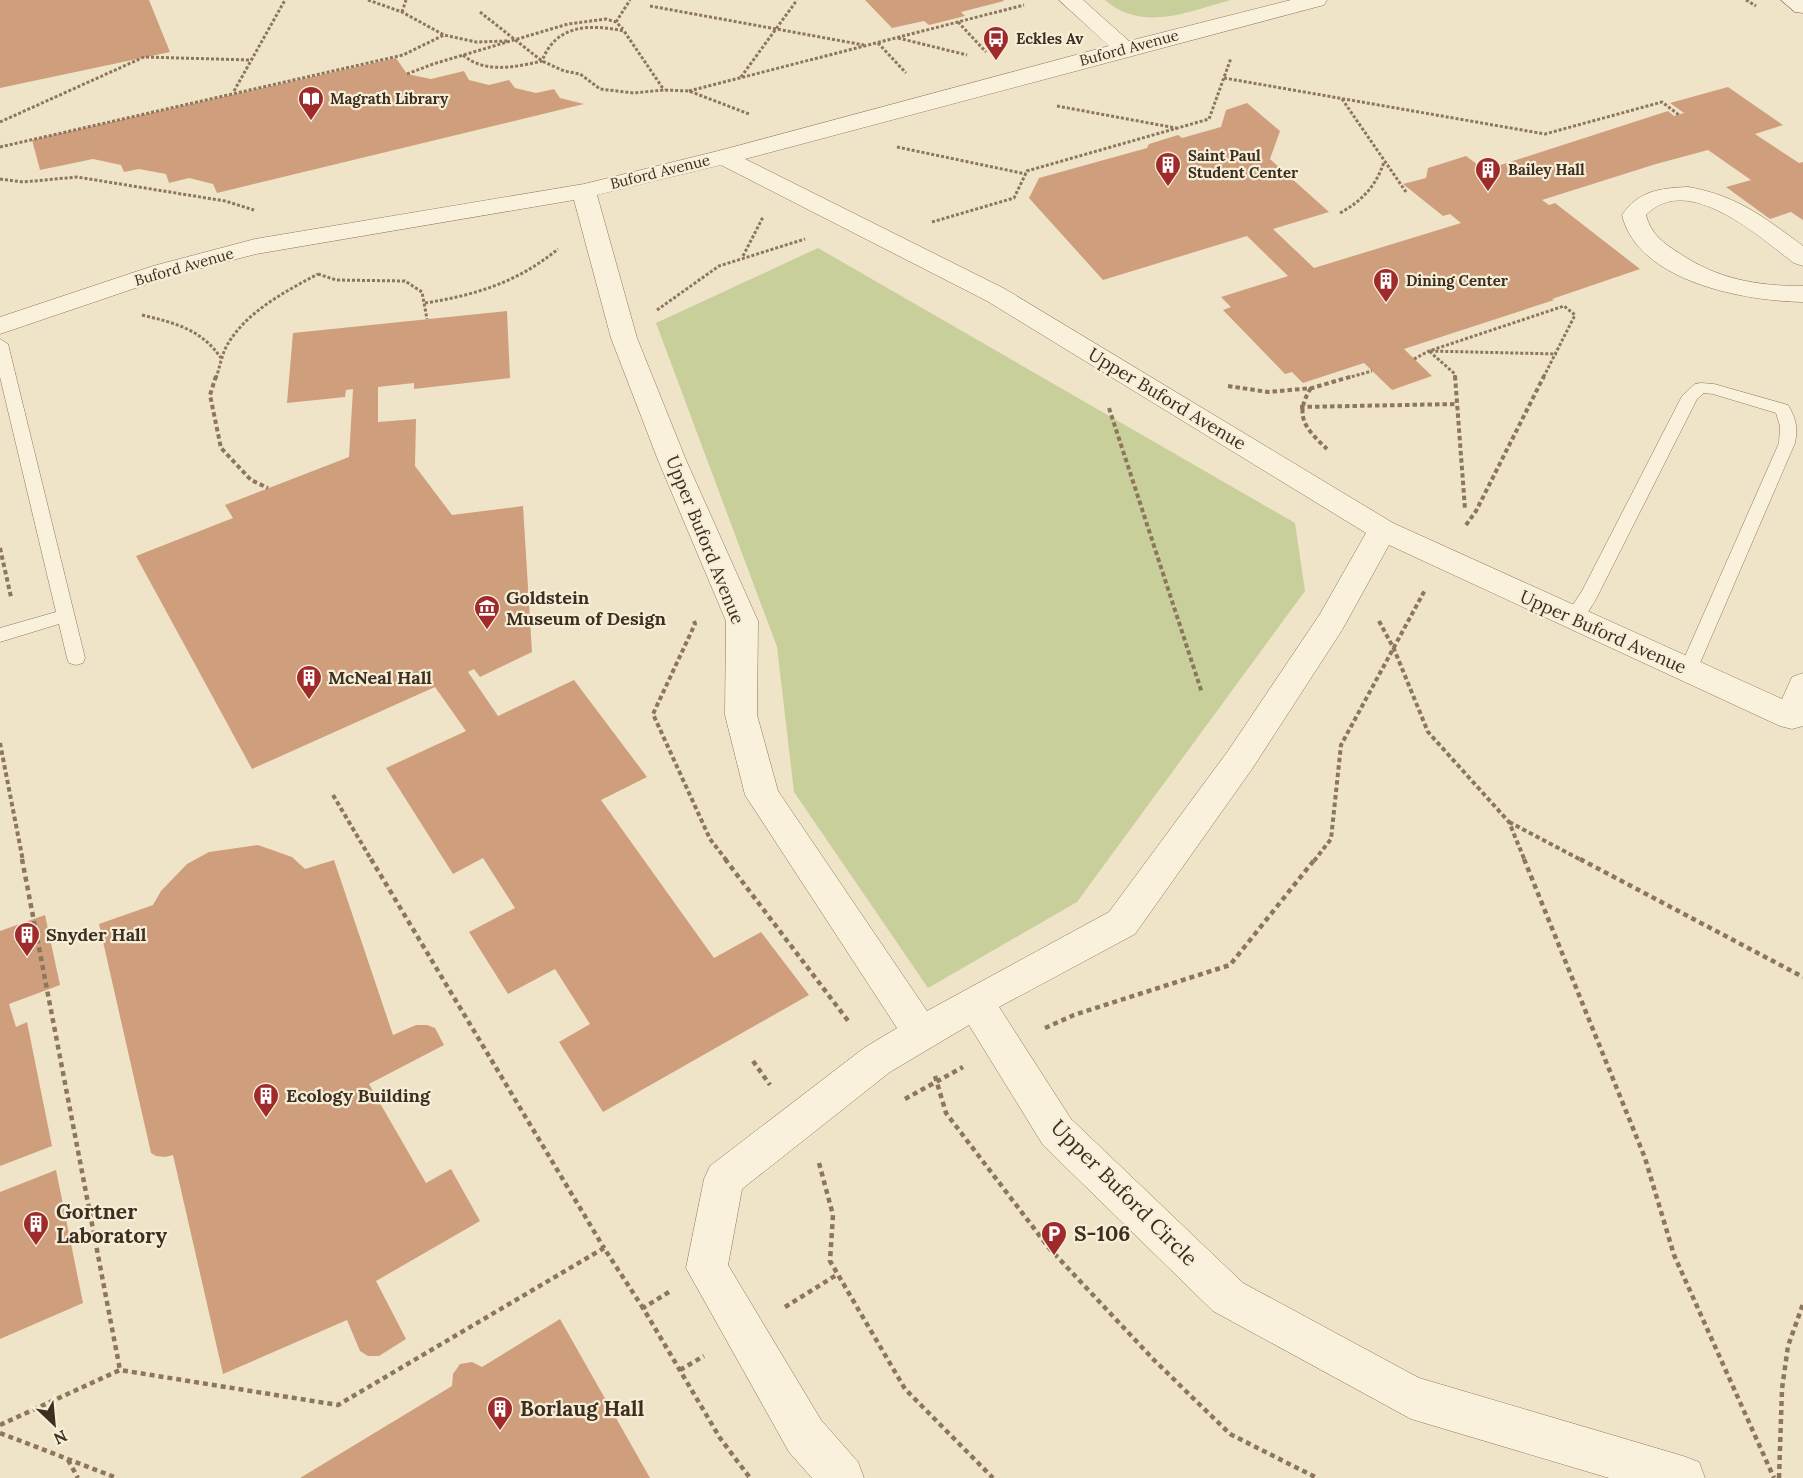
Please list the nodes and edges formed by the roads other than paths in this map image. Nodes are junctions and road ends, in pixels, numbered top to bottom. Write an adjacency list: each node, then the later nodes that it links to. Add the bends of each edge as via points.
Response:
1 (1070, 0): 5 (street)
2 (1316, 0): 5 (street, Buford Avenue)
3 (1792, 0): 4 (street)
4 (1803, 7)
5 (1125, 49): 6 (street, Buford Avenue)
6 (724, 157): 7 (street, Buford Avenue); 12 (street, Upper Buford Avenue, via 996,295)
7 (584, 191): 10 (street, Buford Avenue, via 255,247 162,271); 20 (street, Upper Buford Avenue, via 624,338 741,621 741,716 762,795)
8 (1803, 258): 9 (street, via 1738,210 1702,196 1657,197 1642,204 1634,215 1637,230 1647,242 1703,279 1754,292)
9 (1803, 294)
10 (0, 326)
11 (0, 344): 13 (lane)
12 (1383, 530): 14 (street, Upper Buford Avenue); 19 (street, via 1331,622 1240,760 1122,923)
13 (66, 615): 15 (lane); 16 (lane)
14 (1573, 618): 17 (street, Upper Buford Avenue); 17 (lane, via 1590,594 1690,396 1701,388 1714,389 1782,409 1790,432 1787,442)
15 (0, 635)
16 (76, 658)
17 (1688, 670): 18 (street, Upper Buford Avenue, via 1792,717)
18 (1803, 685)
19 (975, 1002): 20 (street); 22 (street, Upper Buford Circle, via 1057,1132 1228,1297 1411,1397)
20 (921, 1033): 21 (street, via 877,1060 724,1179 708,1268 805,1436)
21 (842, 1478)
22 (1683, 1478)

